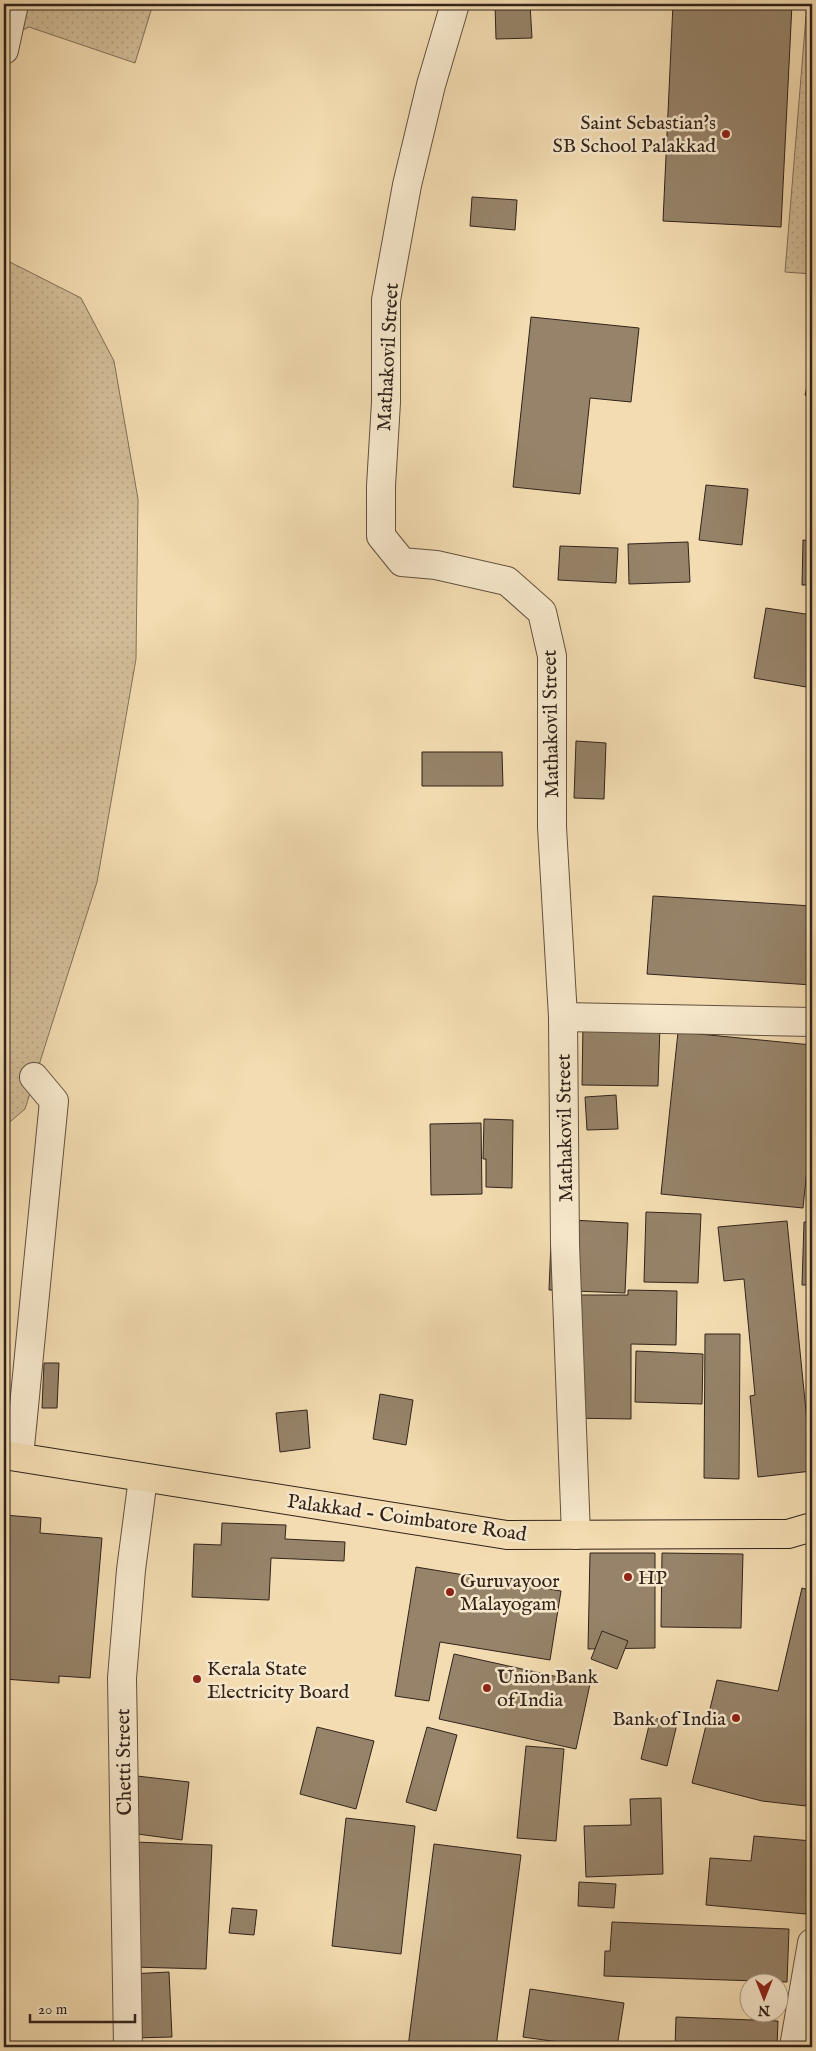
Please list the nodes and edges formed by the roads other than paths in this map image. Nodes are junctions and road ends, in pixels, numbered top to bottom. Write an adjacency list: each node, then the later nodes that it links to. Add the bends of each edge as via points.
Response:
1 (14, 4): 3 (street)
2 (456, 4): 4 (street, Mathakovil Street, via 431,85 386,300 381,536 402,562 436,565 507,580 542,612 552,656 552,828)
3 (4, 50)
4 (563, 1017): 5 (street); 10 (street, Mathakovil Street, via 565,1244)
5 (812, 1022)
6 (34, 1077): 7 (street, via 54,1101)
7 (11, 1456): 8 (main road, Palakkad - Coimbatore Road)
8 (143, 1478): 10 (main road, Palakkad - Coimbatore Road, via 506,1534); 12 (street, Chetti Street, via 122,1678)
9 (812, 1527): 10 (main road, Palakkad - Coimbatore Road, via 788,1534)
10 (576, 1534)
11 (812, 1944): 13 (street)
12 (128, 2047)
13 (794, 2047)

